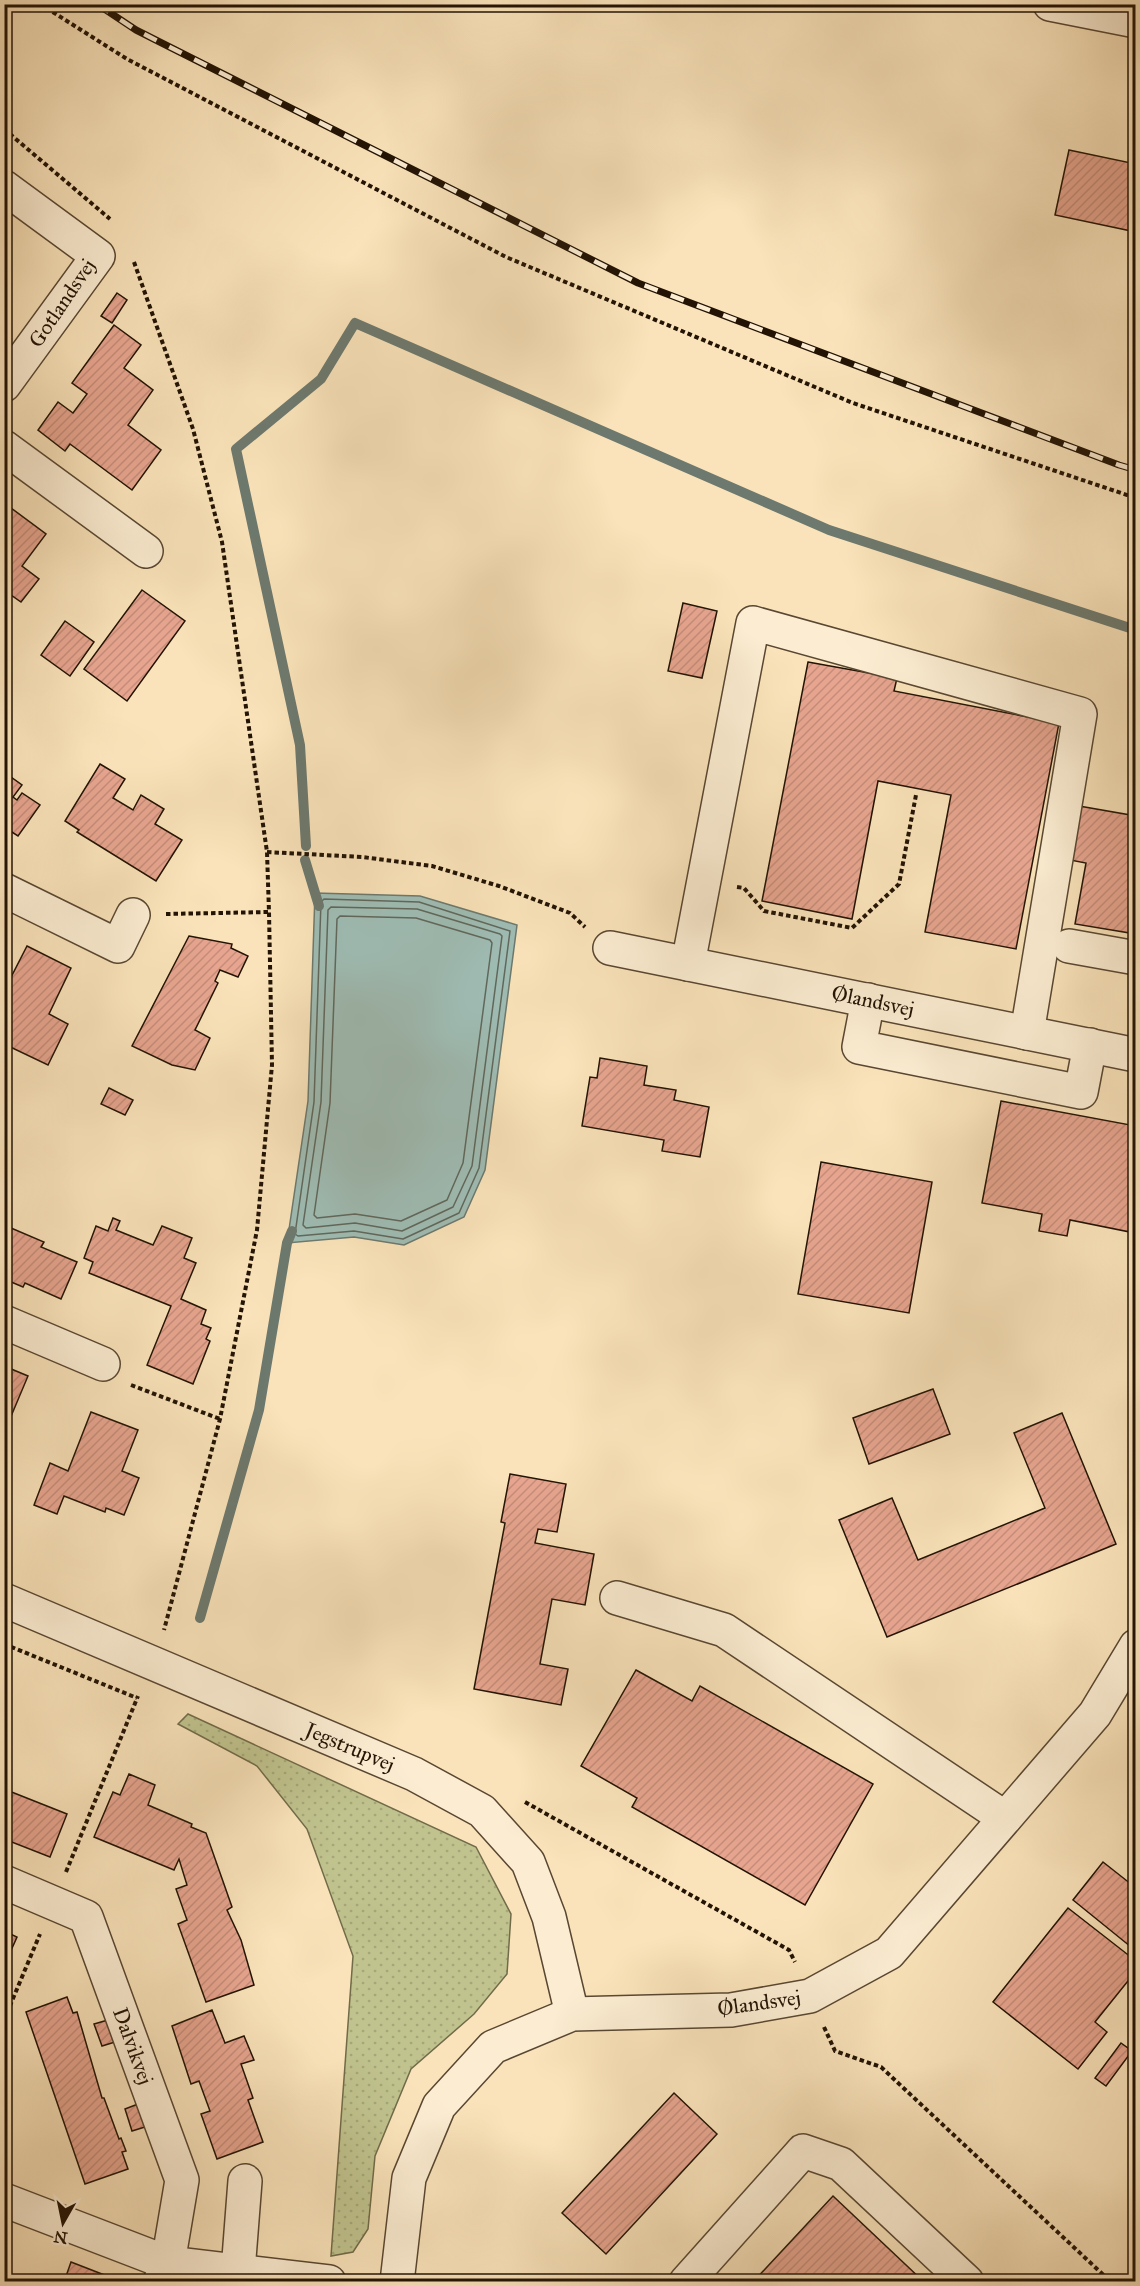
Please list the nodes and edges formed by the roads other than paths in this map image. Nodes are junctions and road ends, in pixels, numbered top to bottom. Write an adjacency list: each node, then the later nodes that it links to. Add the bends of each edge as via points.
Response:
1 (1050, 4): 2 (street)
2 (1136, 21)
3 (4, 187): 4 (street, Gotlandsvej, via 98,256)
4 (4, 385)
5 (4, 447): 6 (street)
6 (146, 551)
7 (4, 890): 8 (street, via 118,946)
8 (133, 915)
9 (1069, 946): 11 (street)
10 (610, 948): 12 (street, Ølandsvej)
11 (1136, 958)
12 (688, 964): 13 (street, Ølandsvej); 14 (street, via 753,623 1080,714)
13 (868, 1000): 14 (street, Ølandsvej); 15 (street, via 859,1047 1081,1092)
14 (1027, 1033): 15 (street, Ølandsvej)
15 (1090, 1045): 16 (street, Ølandsvej)
16 (1136, 1055)
17 (4, 1322): 18 (street)
18 (104, 1364)
19 (617, 1598): 22 (street, via 724,1630)
20 (4, 1600): 24 (street, Jegstrupvej, via 414,1774 482,1811 528,1862 549,1917)
21 (1136, 1646): 22 (street, Ølandsvej, via 1095,1714)
22 (1005, 1818): 24 (street, Ølandsvej, via 889,1953 810,1996 731,2010)
23 (4, 1882): 28 (street, Dalvikvej, via 86,1917 182,2180)
24 (572, 2014): 30 (street, Ølandsvej, via 492,2047 439,2106 409,2178)
25 (245, 2181): 27 (street)
26 (4, 2200): 28 (street)
27 (238, 2271): 28 (street); 29 (street)
28 (164, 2272)
29 (329, 2282)
30 (397, 2282)
31 (686, 2282): 32 (street, via 803,2151 841,2164)
32 (967, 2282)

